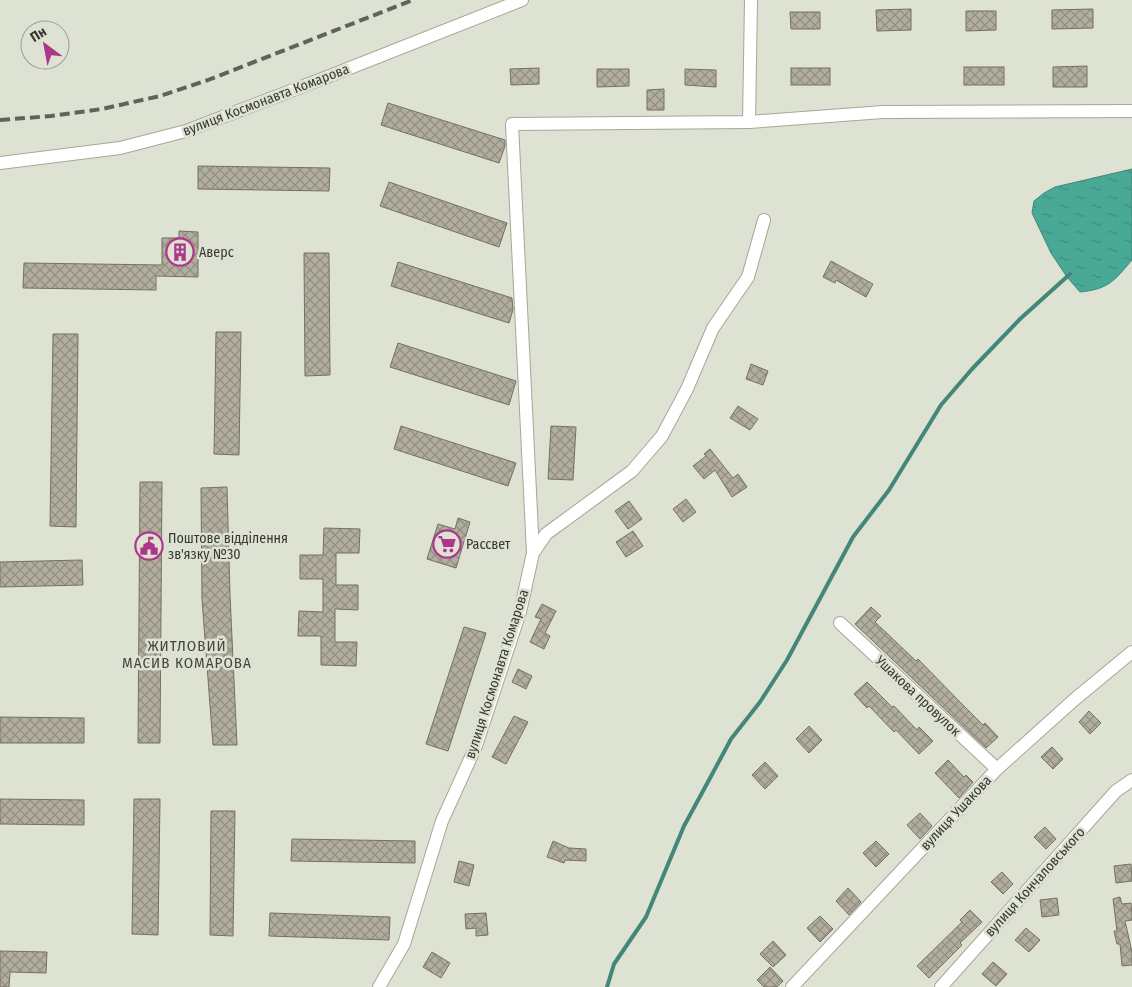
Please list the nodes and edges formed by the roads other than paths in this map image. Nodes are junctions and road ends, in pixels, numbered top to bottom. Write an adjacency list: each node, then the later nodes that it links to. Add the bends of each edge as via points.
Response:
1 (522, 0): 5 (street, вулиця Космонавта Комарова, via 186,130 120,148)
2 (751, 0): 4 (street)
3 (1132, 111): 4 (street, via 883,112)
4 (749, 122): 7 (street, вулиця Космонавта Комарова, via 512,124)
5 (0, 163)
6 (764, 220): 7 (street, вулиця Космонавта Комарова, via 748,277 713,328 687,389 662,436 632,471 546,534)
7 (533, 553): 12 (street, вулиця Космонавта Комарова, via 520,612 476,746 442,821 404,944)
8 (840, 623): 10 (street, Ушакова провулок)
9 (1132, 652): 10 (street, вулиця Ушакова)
10 (997, 769): 13 (street, вулиця Ушакова)
11 (1132, 780): 14 (street, вулиця Кончаловського, via 1116,790)
12 (379, 987)
13 (792, 987)
14 (941, 987)

